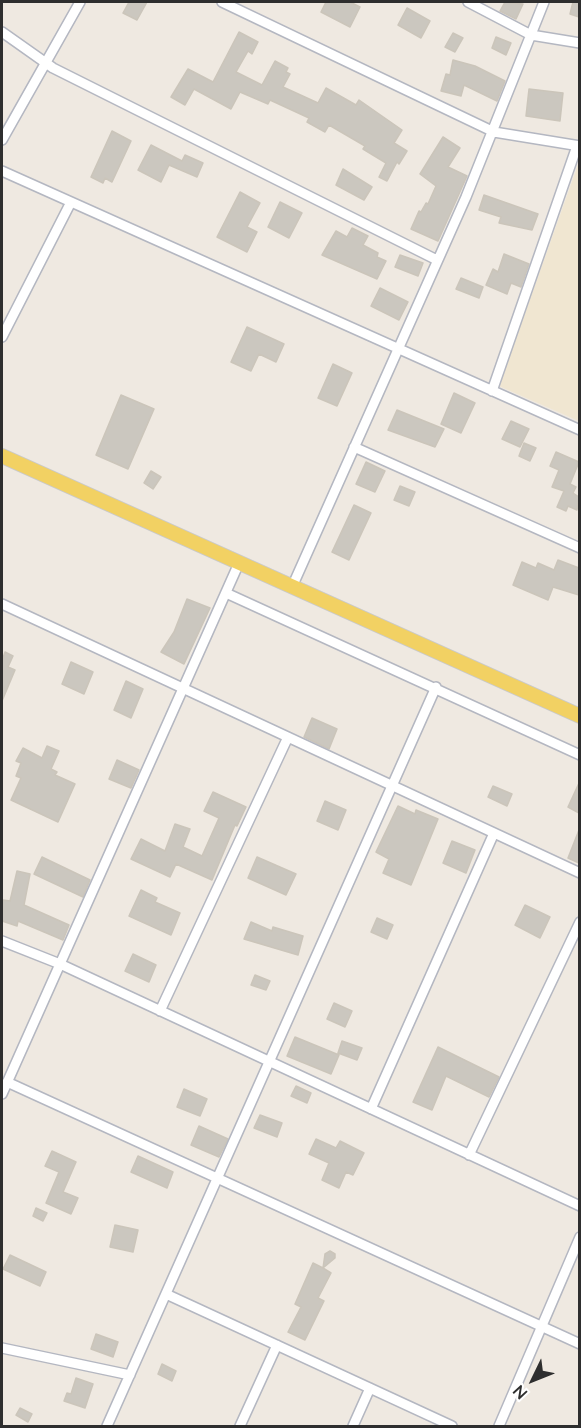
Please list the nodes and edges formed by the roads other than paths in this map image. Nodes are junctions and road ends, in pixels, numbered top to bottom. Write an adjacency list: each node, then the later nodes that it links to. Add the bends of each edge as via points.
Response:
1 (80, 2): 8 (street)
2 (468, 2): 6 (street)
3 (544, 2): 6 (street)
4 (229, 3): 9 (street)
5 (2, 32): 8 (street)
6 (531, 35): 7 (street); 9 (street)
7 (579, 43)
8 (44, 62): 10 (street); 14 (street)
9 (494, 132): 11 (street); 14 (street)
10 (2, 140)
11 (578, 146): 17 (street)
12 (2, 171): 13 (street)
13 (71, 202): 15 (street); 16 (street)
14 (437, 260): 16 (street)
15 (2, 337)
16 (398, 349): 17 (street); 19 (street)
17 (492, 391): 18 (street)
18 (579, 430)
19 (354, 447): 21 (street); 23 (street)
20 (2, 456): 22 (main road)
21 (579, 548)
22 (239, 563): 23 (main road); 24 (street)
23 (292, 587): 28 (main road)
24 (226, 593): 26 (street); 27 (street)
25 (2, 604): 27 (street)
26 (436, 687): 30 (street); 31 (street)
27 (183, 688): 29 (street); 36 (street)
28 (579, 716)
29 (288, 737): 31 (street); 37 (street)
30 (579, 755)
31 (392, 786): 32 (street); 38 (street)
32 (494, 833): 33 (street); 41 (street)
33 (579, 873)
34 (579, 922): 42 (street)
35 (2, 941): 36 (street)
36 (60, 964): 37 (street); 39 (street)
37 (160, 1011): 38 (street)
38 (269, 1062): 41 (street); 43 (street)
39 (7, 1082): 40 (street); 43 (street)
40 (2, 1094)
41 (371, 1109): 42 (street)
42 (469, 1155): 44 (street)
43 (218, 1178): 46 (street); 47 (street)
44 (579, 1206)
45 (579, 1237): 47 (street)
46 (166, 1294): 49 (street); 51 (street)
47 (541, 1326): 48 (street); 57 (street)
48 (579, 1344)
49 (277, 1345): 52 (street); 54 (street)
50 (2, 1348): 51 (street)
51 (130, 1375): 53 (street)
52 (370, 1388): 55 (street); 56 (street)
53 (107, 1426)
54 (240, 1426)
55 (353, 1426)
56 (452, 1426)
57 (499, 1426)

